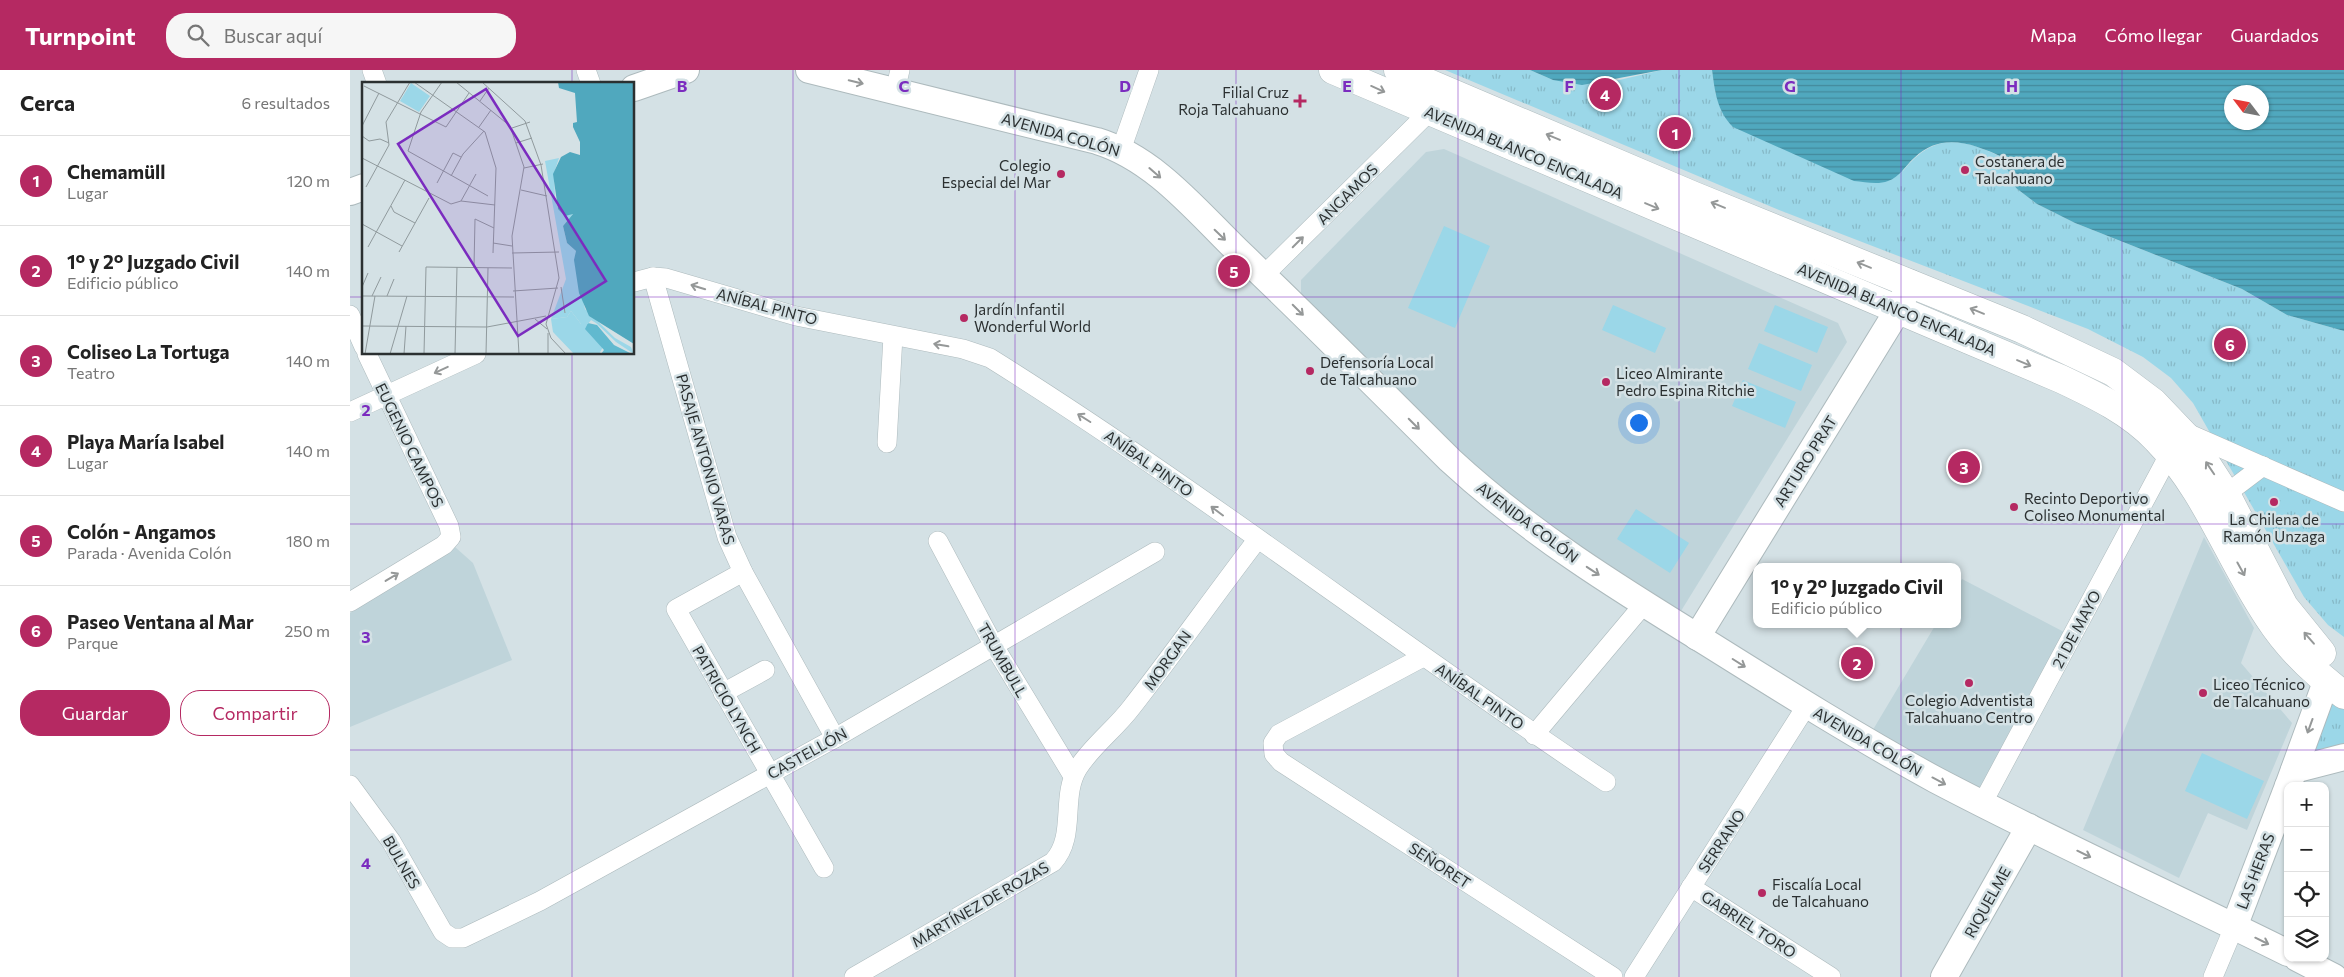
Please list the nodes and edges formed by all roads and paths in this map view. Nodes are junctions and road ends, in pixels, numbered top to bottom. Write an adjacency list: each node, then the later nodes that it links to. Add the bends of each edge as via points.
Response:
1 (372, 70): 9 (street)
2 (586, 70): 10 (street)
3 (686, 70): 11 (main road)
4 (809, 70): 8 (main road, AVENIDA COLÓN, one-way to 8)
5 (1149, 70): 13 (street)
6 (1333, 70): 12 (main road, AVENIDA BLANCO ENCALADA, one-way to 12)
7 (1398, 70): 19 (main road, AVENIDA BLANCO ENCALADA, one-way to 7)
8 (898, 81): 13 (main road, AVENIDA COLÓN)
9 (376, 82)
10 (590, 82)
11 (635, 88)
12 (1430, 111): 16 (street, ANGAMOS, one-way to 12); 20 (main road, AVENIDA BLANCO ENCALADA, one-way to 20)
13 (1121, 150): 16 (main road, AVENIDA COLÓN, one-way to 16, via 1156,173)
14 (362, 188): 15 (main road)
15 (350, 192)
16 (1263, 276): 38 (main road, AVENIDA COLÓN, one-way to 38, via 1487,493 1537,534)
17 (653, 277): 18 (street, ANÍBAL PINTO); 22 (street, ANÍBAL PINTO, one-way to 17, via 796,316); 36 (street, PASAJE ANTONIO VARAS, via 718,510)
18 (635, 282)
19 (1910, 283): 20 (main road, ARTURO PRAT); 28 (main road, AVENIDA BLANCO ENCALADA, one-way to 19, via 2134,386 2093,361)
20 (1898, 310): 28 (main road, AVENIDA BLANCO ENCALADA, one-way to 28, via 2061,379 2101,398 2141,425); 39 (main road, ARTURO PRAT)
21 (350, 315): 23 (street)
22 (893, 336): 29 (street); 33 (street, ANÍBAL PINTO, one-way to 22, via 1139,454 990,358 971,350)
23 (362, 342)
24 (366, 355): 26 (street, EUGENIO CAMPOS)
25 (474, 355): 26 (street, one-way to 26)
26 (386, 397): 27 (street); 37 (street, EUGENIO CAMPOS, one-way to 26, via 444,545 451,536)
27 (350, 412)
28 (2176, 442): 30 (street); 31 (main road, AVENIDA BLANCO ENCALADA, one-way to 28, via 2208,463); 43 (main road, AVENIDA BLANCO ENCALADA, one-way to 43, via 2201,498 2267,615 2294,651); 54 (street, 21 DE MAYO)
29 (887, 443)
30 (2263, 466): 31 (street); 32 (street)
31 (2226, 494): 43 (main road, AVENIDA BLANCO ENCALADA, one-way to 31, via 2284,606)
32 (2344, 502)
33 (1257, 540): 41 (street, ANÍBAL PINTO); 50 (street, MORGAN, via 1156,677 1083,760)
34 (938, 541): 40 (street, TRUMBULL)
35 (1155, 552): 40 (street, CASTELLÓN)
36 (743, 572): 44 (street, PATRICIO LYNCH, via 676,609); 47 (street, PASAJE ANTONIO VARAS)
37 (350, 602)
38 (1644, 604): 39 (main road, AVENIDA COLÓN); 46 (street)
39 (1698, 637): 45 (main road, AVENIDA COLÓN, one-way to 45)
40 (994, 646): 47 (street, CASTELLÓN); 50 (street, TRUMBULL)
41 (1423, 657): 46 (street, ANÍBAL PINTO); 63 (street, SEÑORET, via 1279,734 1273,743 1274,754 1281,762)
42 (765, 670): 44 (street)
43 (2338, 683): 51 (main road, LAS HERAS, one-way to 51)
44 (723, 693): 49 (street, PATRICIO LYNCH)
45 (1807, 705): 54 (main road, AVENIDA COLÓN, one-way to 54); 57 (street, SERRANO)
46 (1534, 734): 52 (street, ANÍBAL PINTO)
47 (835, 738): 49 (street, CASTELLÓN)
48 (2344, 757): 51 (main road)
49 (769, 774): 56 (street, PATRICIO LYNCH); 59 (street, CASTELLÓN, via 540,901 463,938)
50 (1073, 776): 62 (street, MARTÍNEZ DE ROZAS, via 1065,841 1053,862)
51 (2290, 781): 58 (main road, LAS HERAS)
52 (1606, 782)
53 (350, 785): 59 (street, BULNES, via 390,841 443,932)
54 (1982, 804): 55 (main road, AVENIDA COLÓN)
55 (2028, 827): 58 (main road, AVENIDA COLÓN, one-way to 58); 66 (main road, RIQUELME)
56 (824, 868)
57 (1691, 887): 64 (street, SERRANO); 65 (street, GABRIEL TORO)
58 (2234, 927): 60 (main road, AVENIDA COLÓN, one-way to 60); 67 (street)
59 (452, 938)
60 (2284, 951)
61 (2306, 962): 68 (main road)
62 (854, 977)
63 (1613, 977)
64 (1634, 977)
65 (1831, 977)
66 (1944, 977)
67 (2213, 977)
68 (2334, 977)

